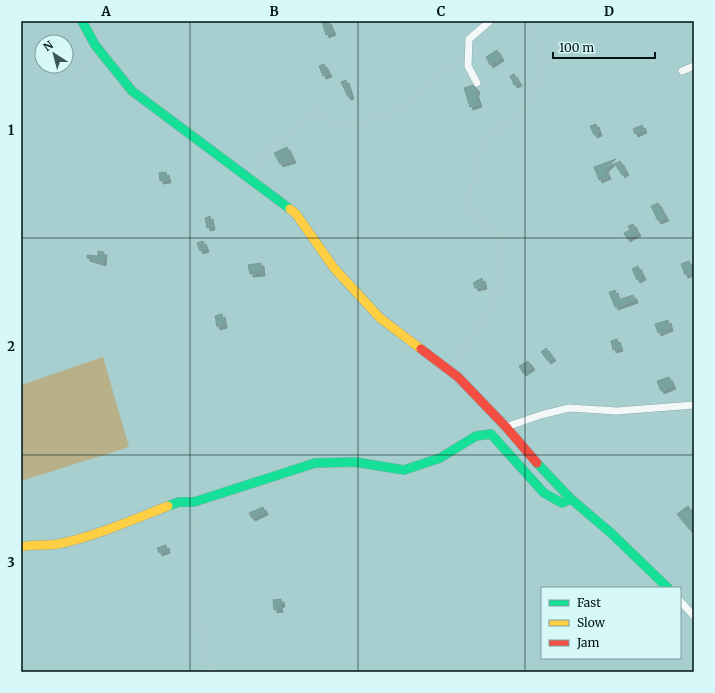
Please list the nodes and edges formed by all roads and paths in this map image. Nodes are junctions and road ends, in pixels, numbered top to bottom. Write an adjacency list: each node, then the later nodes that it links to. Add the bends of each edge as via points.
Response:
1 (82, 21): 8 (street, via 95,44 132,91)
2 (490, 21): 4 (street, via 469,39)
3 (530, 21): 9 (path, via 530,27 545,62 530,100 515,119 484,137 466,205 476,217 496,232 504,262 492,304)
4 (468, 53): 7 (street, via 468,66); 8 (path, via 428,83 412,103 386,116 357,122 330,121 312,111 267,151)
5 (694, 66): 6 (street)
6 (682, 71)
7 (478, 83)
8 (248, 178): 9 (street, via 296,214 334,268 380,318)
9 (449, 370): 11 (street)
10 (694, 405): 11 (street, via 617,411 569,408)
11 (506, 427): 12 (street)
12 (571, 499): 13 (street, via 562,503 544,492 491,434 476,436 440,458 404,470 355,462 315,463); 15 (street)
13 (194, 502): 14 (street, via 180,502 98,533 56,544); 18 (path, via 197,616)
14 (21, 547)
15 (667, 587)
16 (681, 602): 17 (street)
17 (694, 616)
18 (210, 672)

